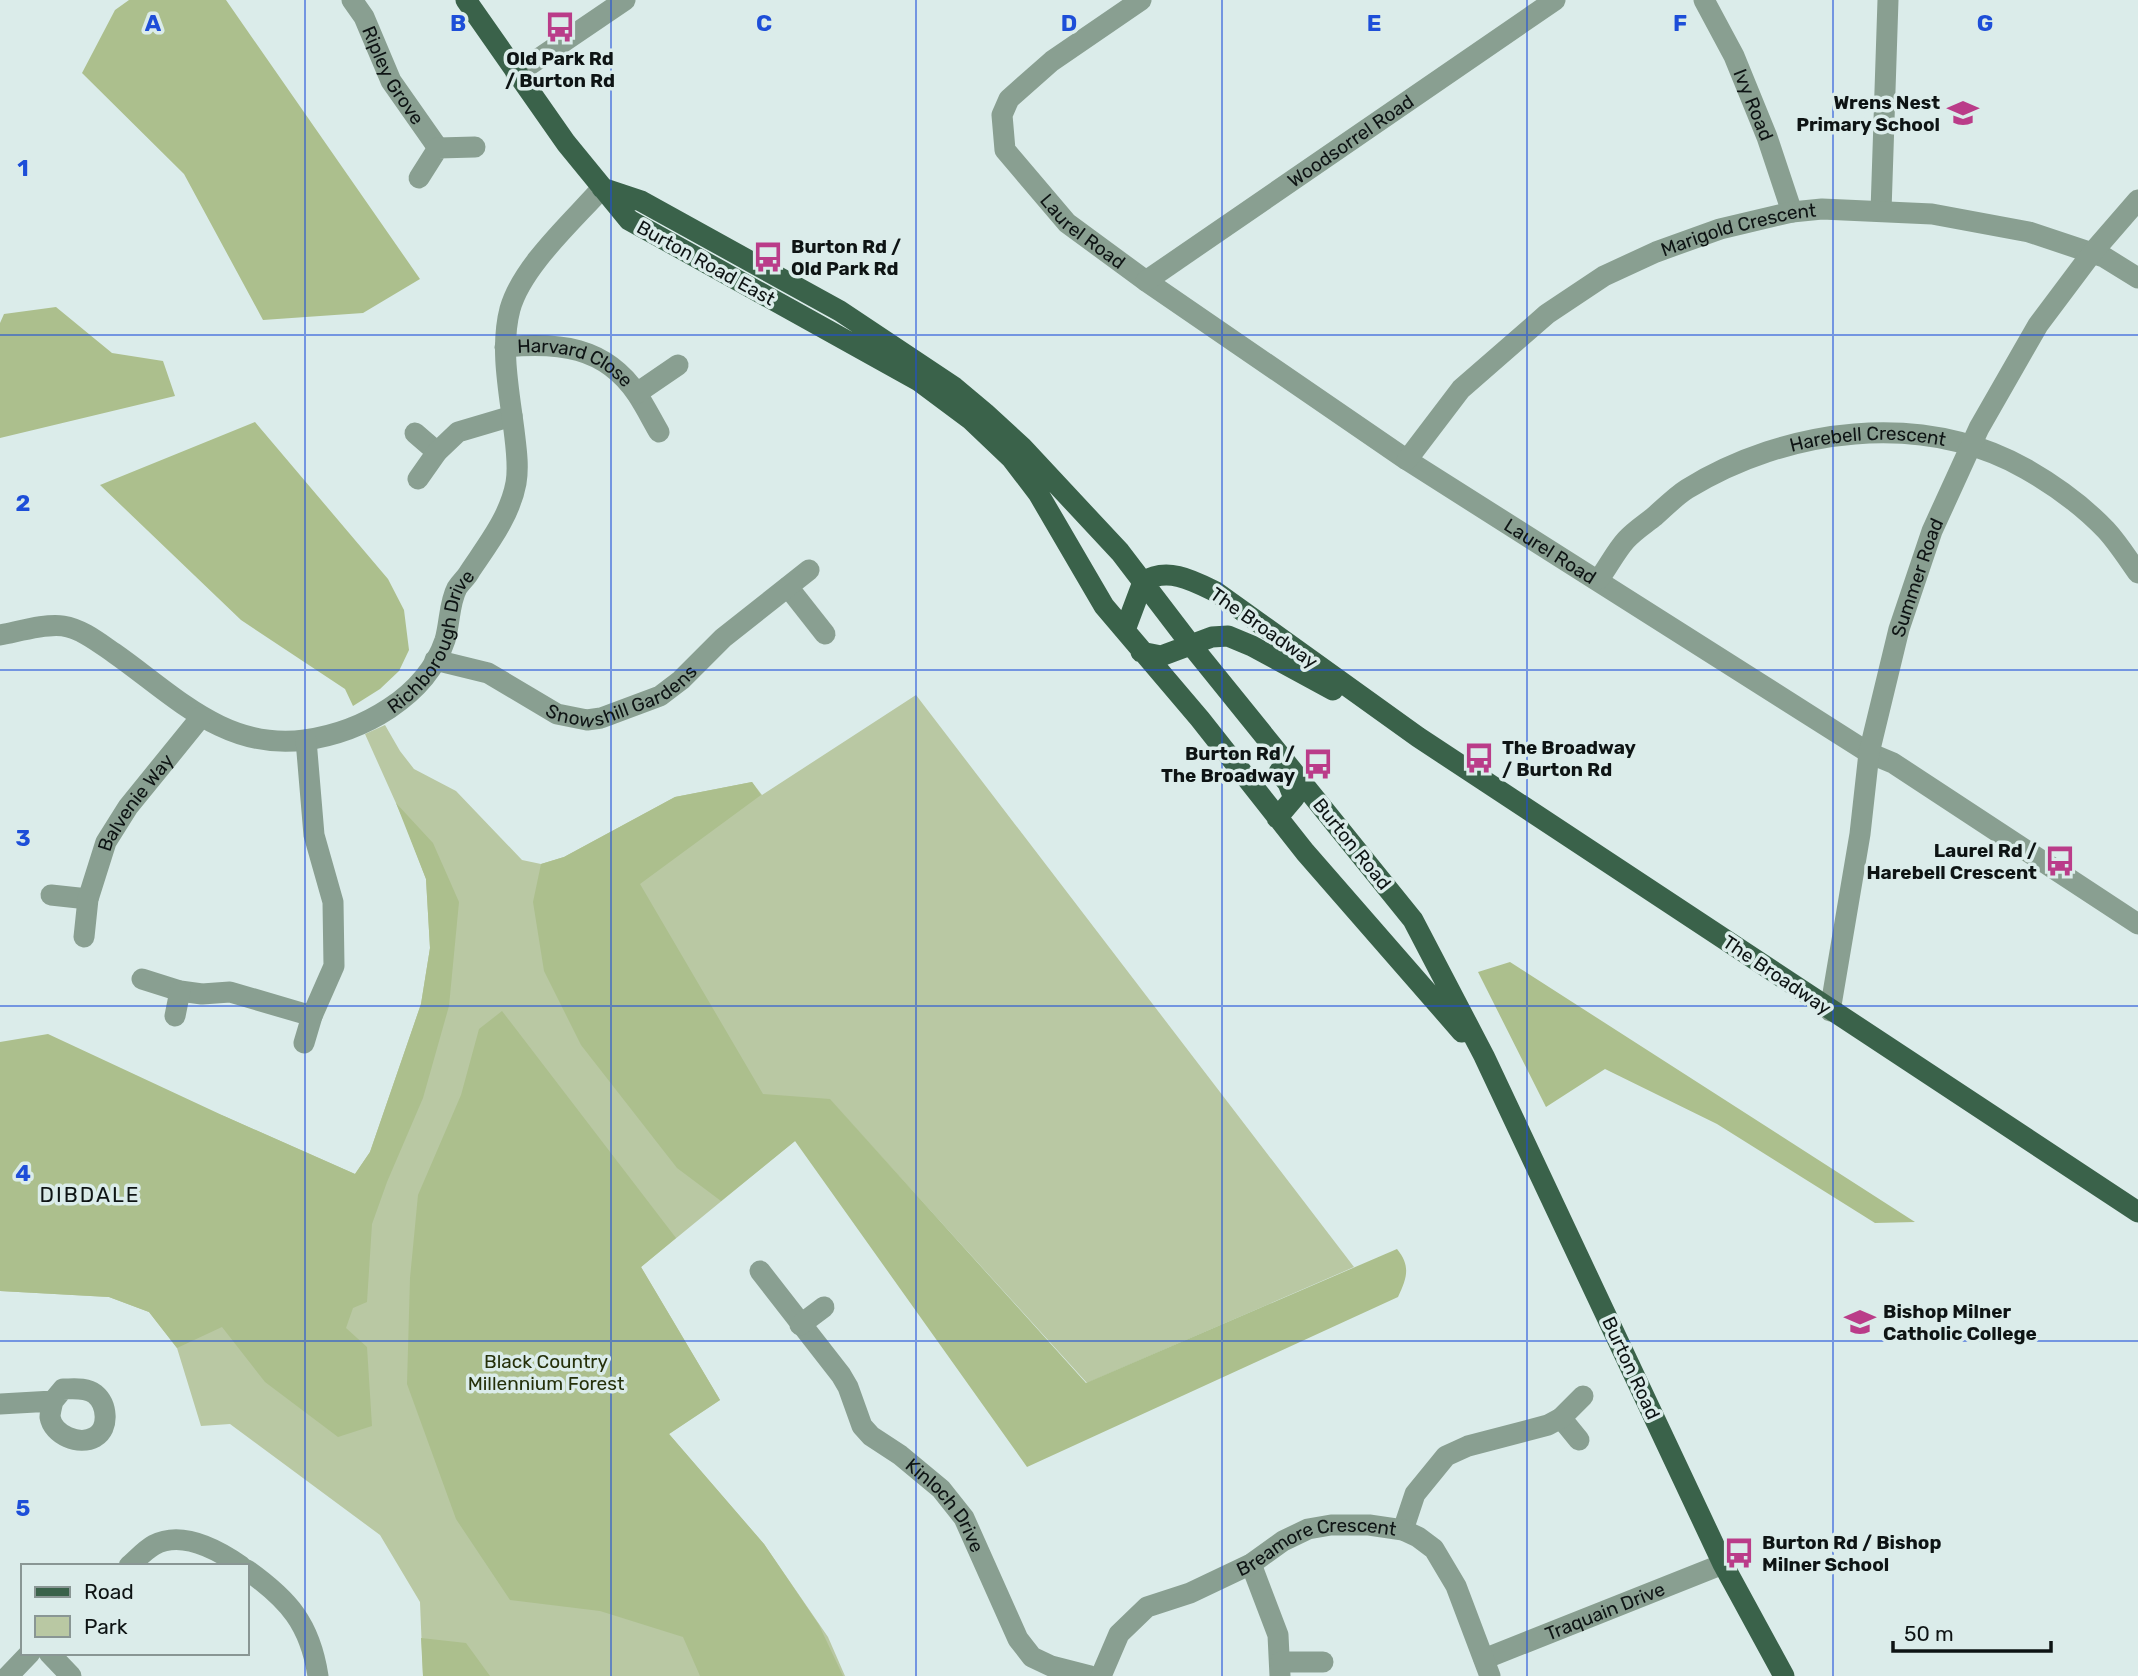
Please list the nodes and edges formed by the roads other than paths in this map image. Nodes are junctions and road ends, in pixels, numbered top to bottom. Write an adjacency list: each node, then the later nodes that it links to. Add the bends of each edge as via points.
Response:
1 (352, 0): 10 (street, Ripley Grove, via 364,16 391,82)
2 (466, 0): 8 (main road)
3 (625, 0): 8 (street)
4 (1141, 0): 18 (street, Laurel Road, via 1052,61 1009,99 1002,115 1002,134 1005,150 1067,223)
5 (1555, 0): 18 (street, Woodsorrel Road)
6 (1704, 0): 15 (street, Ivy Road, via 1734,55)
7 (1888, 0): 14 (street)
8 (516, 75): 12 (main road)
9 (475, 147): 10 (street)
10 (438, 148): 11 (street)
11 (419, 178)
12 (603, 188): 19 (street, Richborough Drive, via 531,269 511,306); 32 (main road, Burton Road East, via 641,201 829,305 954,387 1022,447); 34 (main road, Burton Road East, via 629,220 877,355 970,419 1012,459 1038,493 1104,606)
13 (2138, 200): 16 (street, Summer Road)
14 (1881, 211): 15 (street, Marigold Crescent); 16 (street, Marigold Crescent, via 1932,214 2029,232)
15 (1792, 212): 27 (street, Marigold Crescent, via 1720,229 1604,276 1547,314 1461,389)
16 (2092, 253): 17 (street, Marigold Crescent); 25 (street, Summer Road, via 2038,325)
17 (2138, 278)
18 (1146, 281): 27 (street, Laurel Road)
19 (505, 347): 21 (street, Harvard Close, via 534,344 583,350 624,377); 22 (street, Richborough Drive)
20 (678, 365): 21 (street, Harvard Close)
21 (636, 393): 23 (street, Harvard Close)
22 (512, 416): 26 (street, via 458,432); 39 (street, Richborough Drive, via 516,482 509,507 457,589)
23 (659, 432)
24 (415, 433): 26 (street)
25 (1969, 447): 30 (street, Harebell Crescent, via 2026,469 2083,509 2108,532); 31 (street, Harebell Crescent, via 1929,435 1850,434 1793,443 1736,462 1685,490 1626,540); 44 (street, Summer Road, via 1932,531 1899,629)
26 (437, 452): 28 (street)
27 (1407, 460): 31 (street, Laurel Road)
28 (418, 479)
29 (809, 570): 33 (street, Snowshill Gardens)
30 (2138, 573)
31 (1599, 579): 44 (street, Laurel Road)
32 (1143, 582): 34 (main road); 37 (main road, Burton Road); 42 (main road, The Broadway, via 1186,577 1216,592)
33 (788, 587): 35 (street); 39 (street, Snowshill Gardens, via 660,696 601,718 587,720 557,713 488,673)
34 (1125, 630): 38 (main road, Burton Road East)
35 (825, 634)
36 (0, 635): 41 (street, Richborough Drive, via 62,626 88,636)
37 (1191, 645): 38 (main road, The Broadway, via 1161,656); 40 (main road, Burton Road); 42 (main road, The Broadway, via 1228,636)
38 (1141, 652): 45 (main road, Burton Road)
39 (435, 660): 43 (street, Richborough Drive, via 396,704 358,726)
40 (1231, 694): 45 (main road, via 1243,727 1294,795); 56 (main road, Burton Road, via 1413,920)
41 (201, 717): 43 (street, Richborough Drive, via 263,740); 47 (street, Balvenie Way, via 115,826)
42 (1418, 737): 52 (main road, The Broadway)
43 (306, 740): 54 (street, via 314,835 334,915 334,966)
44 (1869, 752): 48 (street, Laurel Road, via 1893,763); 52 (street, Summer Road)
45 (1277, 818): 56 (main road, Burton Road)
46 (51, 895): 47 (street)
47 (88, 899): 49 (street, Balvenie Way)
48 (2138, 924)
49 (83, 937)
50 (142, 979): 51 (street)
51 (180, 991): 53 (street); 54 (street, via 230,992)
52 (1830, 1011): 57 (main road, The Broadway)
53 (175, 1016)
54 (312, 1016): 55 (street)
55 (304, 1043)
56 (1484, 1056): 70 (main road, Burton Road)
57 (2138, 1212)
58 (760, 1271): 60 (street, Kinloch Drive)
59 (824, 1307): 60 (street)
60 (800, 1325): 80 (street, Kinloch Drive, via 841,1375 871,1437 941,1489 964,1518 1018,1639 1032,1657 1051,1667)
61 (1583, 1396): 64 (street)
62 (53, 1401): 63 (street)
63 (0, 1404)
64 (1561, 1418): 65 (street); 66 (street, via 1446,1456 1415,1494)
65 (1579, 1440)
66 (1403, 1530): 69 (street, Breamore Crescent, via 1369,1525 1308,1529); 75 (street, Breamore Crescent, via 1434,1549 1447,1567)
67 (131, 1564): 68 (street, via 155,1544 183,1539)
68 (238, 1564)
69 (1251, 1564): 76 (street, via 1278,1635); 81 (street, Breamore Crescent, via 1147,1608 1119,1634)
70 (1723, 1564): 75 (street, Traquain Drive); 82 (main road, Burton Road)
71 (248, 1571): 79 (street, via 303,1623)
72 (28, 1655): 77 (street)
73 (51, 1655): 78 (street)
74 (1323, 1662): 76 (street)
75 (1487, 1667)
76 (1280, 1669)
77 (8, 1676)
78 (71, 1676)
79 (318, 1676)
80 (1090, 1676)
81 (1101, 1676)
82 (1784, 1676)

